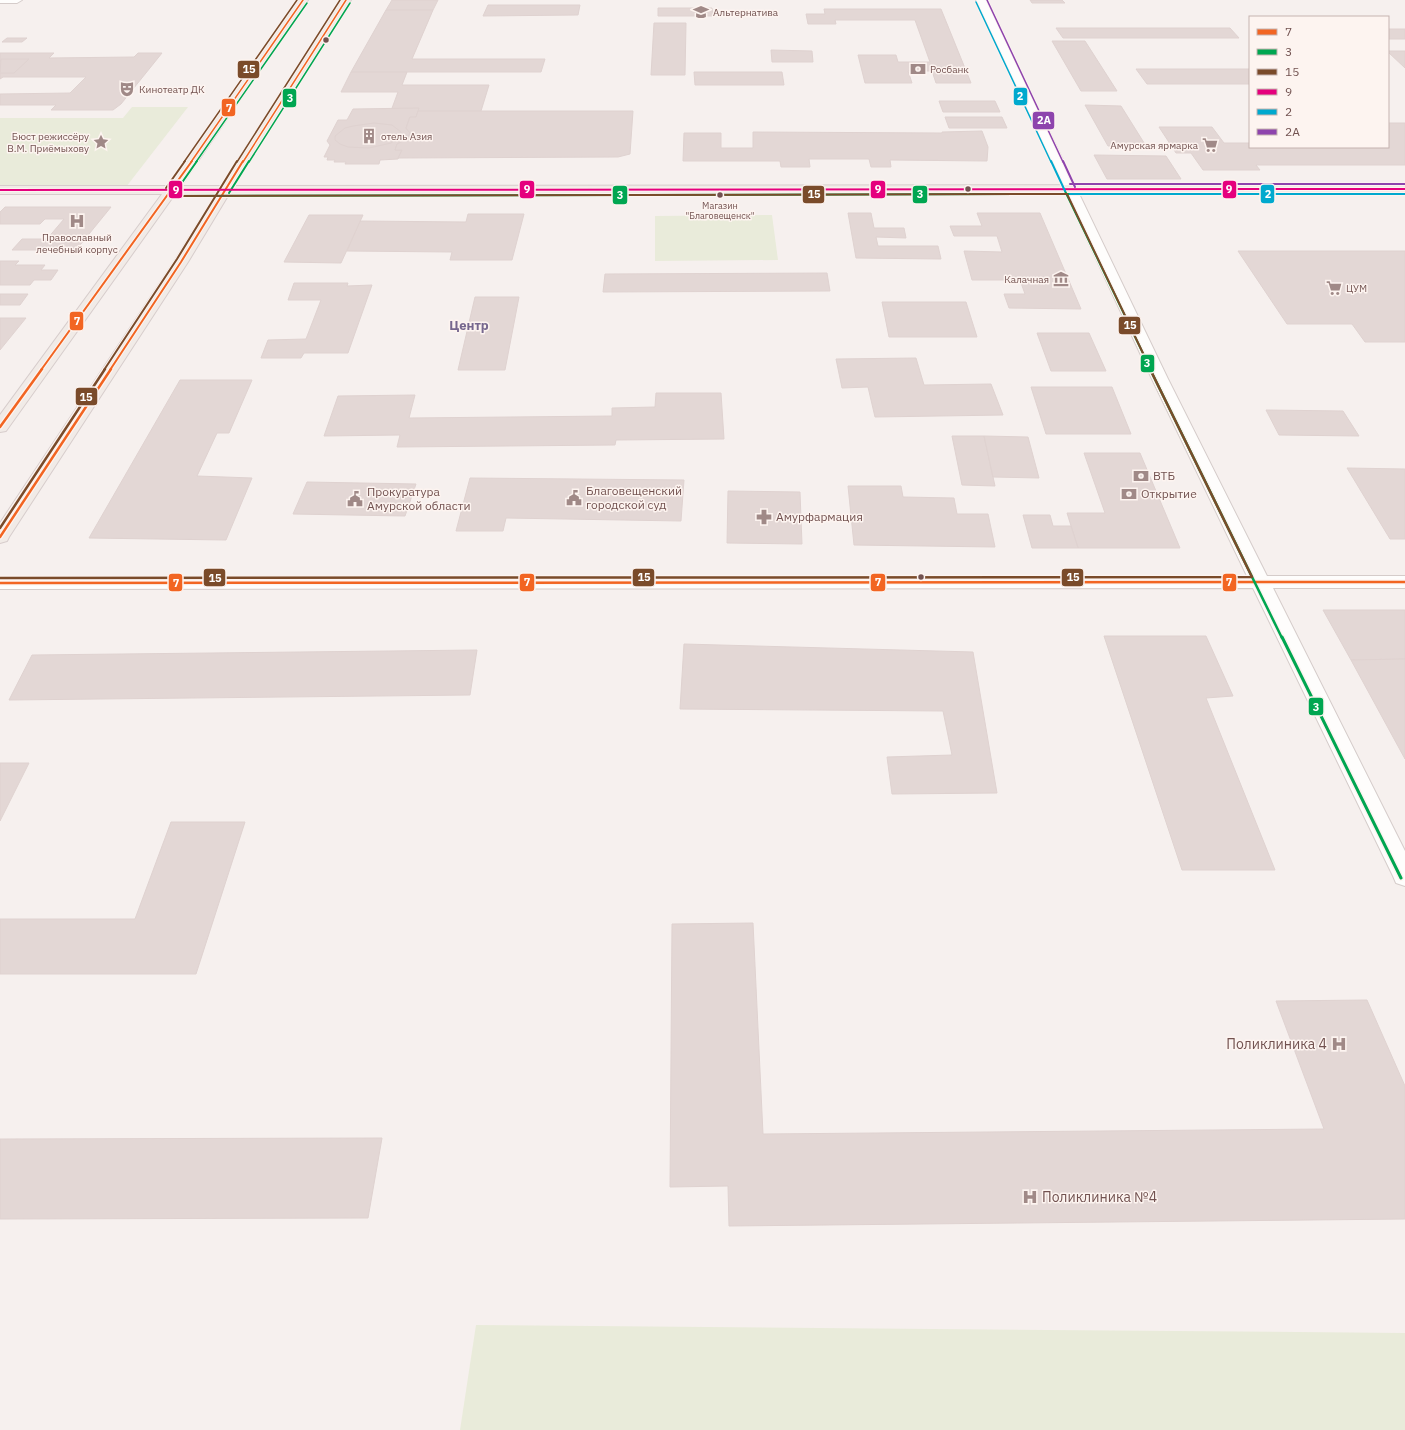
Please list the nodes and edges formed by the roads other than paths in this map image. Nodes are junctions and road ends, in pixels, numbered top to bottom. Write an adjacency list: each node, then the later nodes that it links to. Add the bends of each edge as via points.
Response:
1 (0, 0): 2 (street)
2 (17, 0)
3 (303, 0): 10 (main road)
4 (346, 0): 9 (main road)
5 (981, 0): 6 (street)
6 (1070, 189): 7 (main road); 9 (main road); 13 (street)
7 (1405, 189)
8 (0, 190): 10 (main road)
9 (225, 190): 10 (main road); 12 (main road, via 181,262)
10 (170, 191): 11 (main road)
11 (0, 427)
12 (0, 537)
13 (1260, 582): 14 (street); 15 (street); 16 (street)
14 (1405, 582)
15 (0, 583)
16 (1405, 876)

